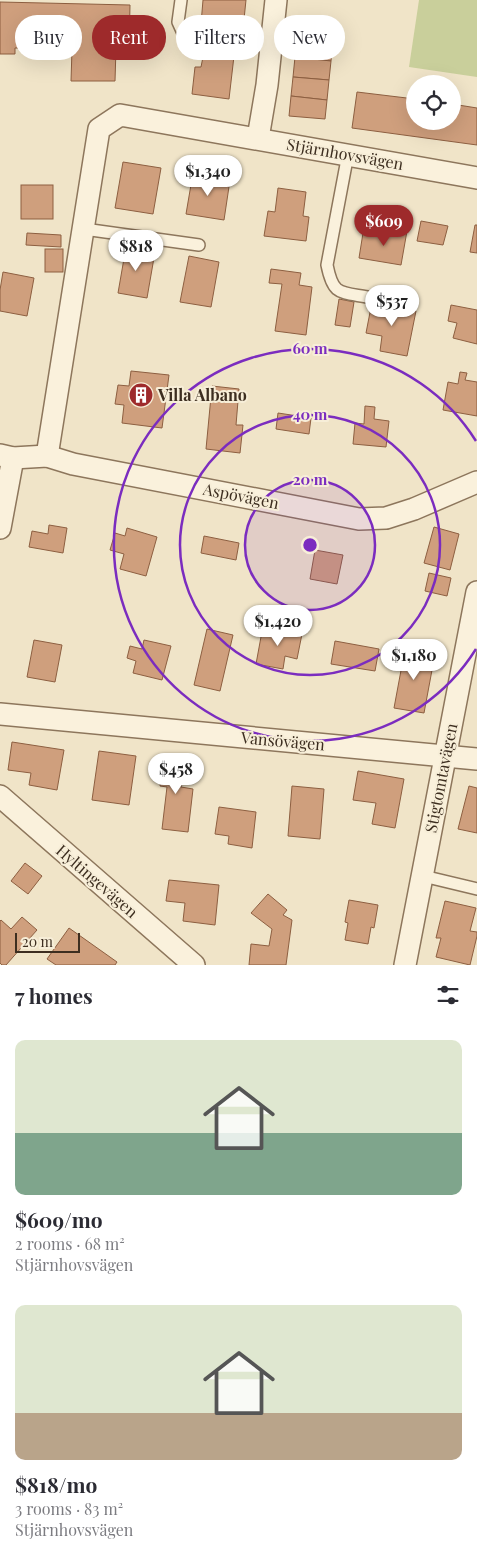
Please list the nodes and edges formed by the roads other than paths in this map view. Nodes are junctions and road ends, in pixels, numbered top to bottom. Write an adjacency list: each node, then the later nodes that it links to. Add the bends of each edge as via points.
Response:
1 (180, 0): 3 (lane, via 178,22 183,32 198,38)
2 (276, 0): 3 (street)
3 (271, 47): 4 (street)
4 (258, 138): 5 (street, Stjärnhovsvägen); 7 (street, Stjärnhovsvägen, via 120,115 99,129)
5 (348, 154): 6 (street, Stjärnhovsvägen); 9 (lane, via 327,265 330,281 341,293)
6 (477, 178)
7 (84, 229): 8 (lane); 11 (street, Stjärnhovsvägen)
8 (199, 245)
9 (367, 297)
10 (6, 456): 11 (street, Aspövägen); 13 (street)
11 (47, 456): 12 (street, Aspövägen, via 73,464 359,519 386,518)
12 (477, 482)
13 (0, 528)
14 (477, 592): 16 (street, Stigtomtavägen)
15 (0, 714): 16 (street, Vansövägen)
16 (445, 755): 17 (street, Vansövägen); 19 (street, Stigtomtavägen)
17 (477, 759)
18 (0, 796): 21 (street, Hyltingevägen)
19 (423, 876): 20 (lane); 22 (street, Stigtomtavägen)
20 (477, 889)
21 (194, 965)
22 (405, 965)

